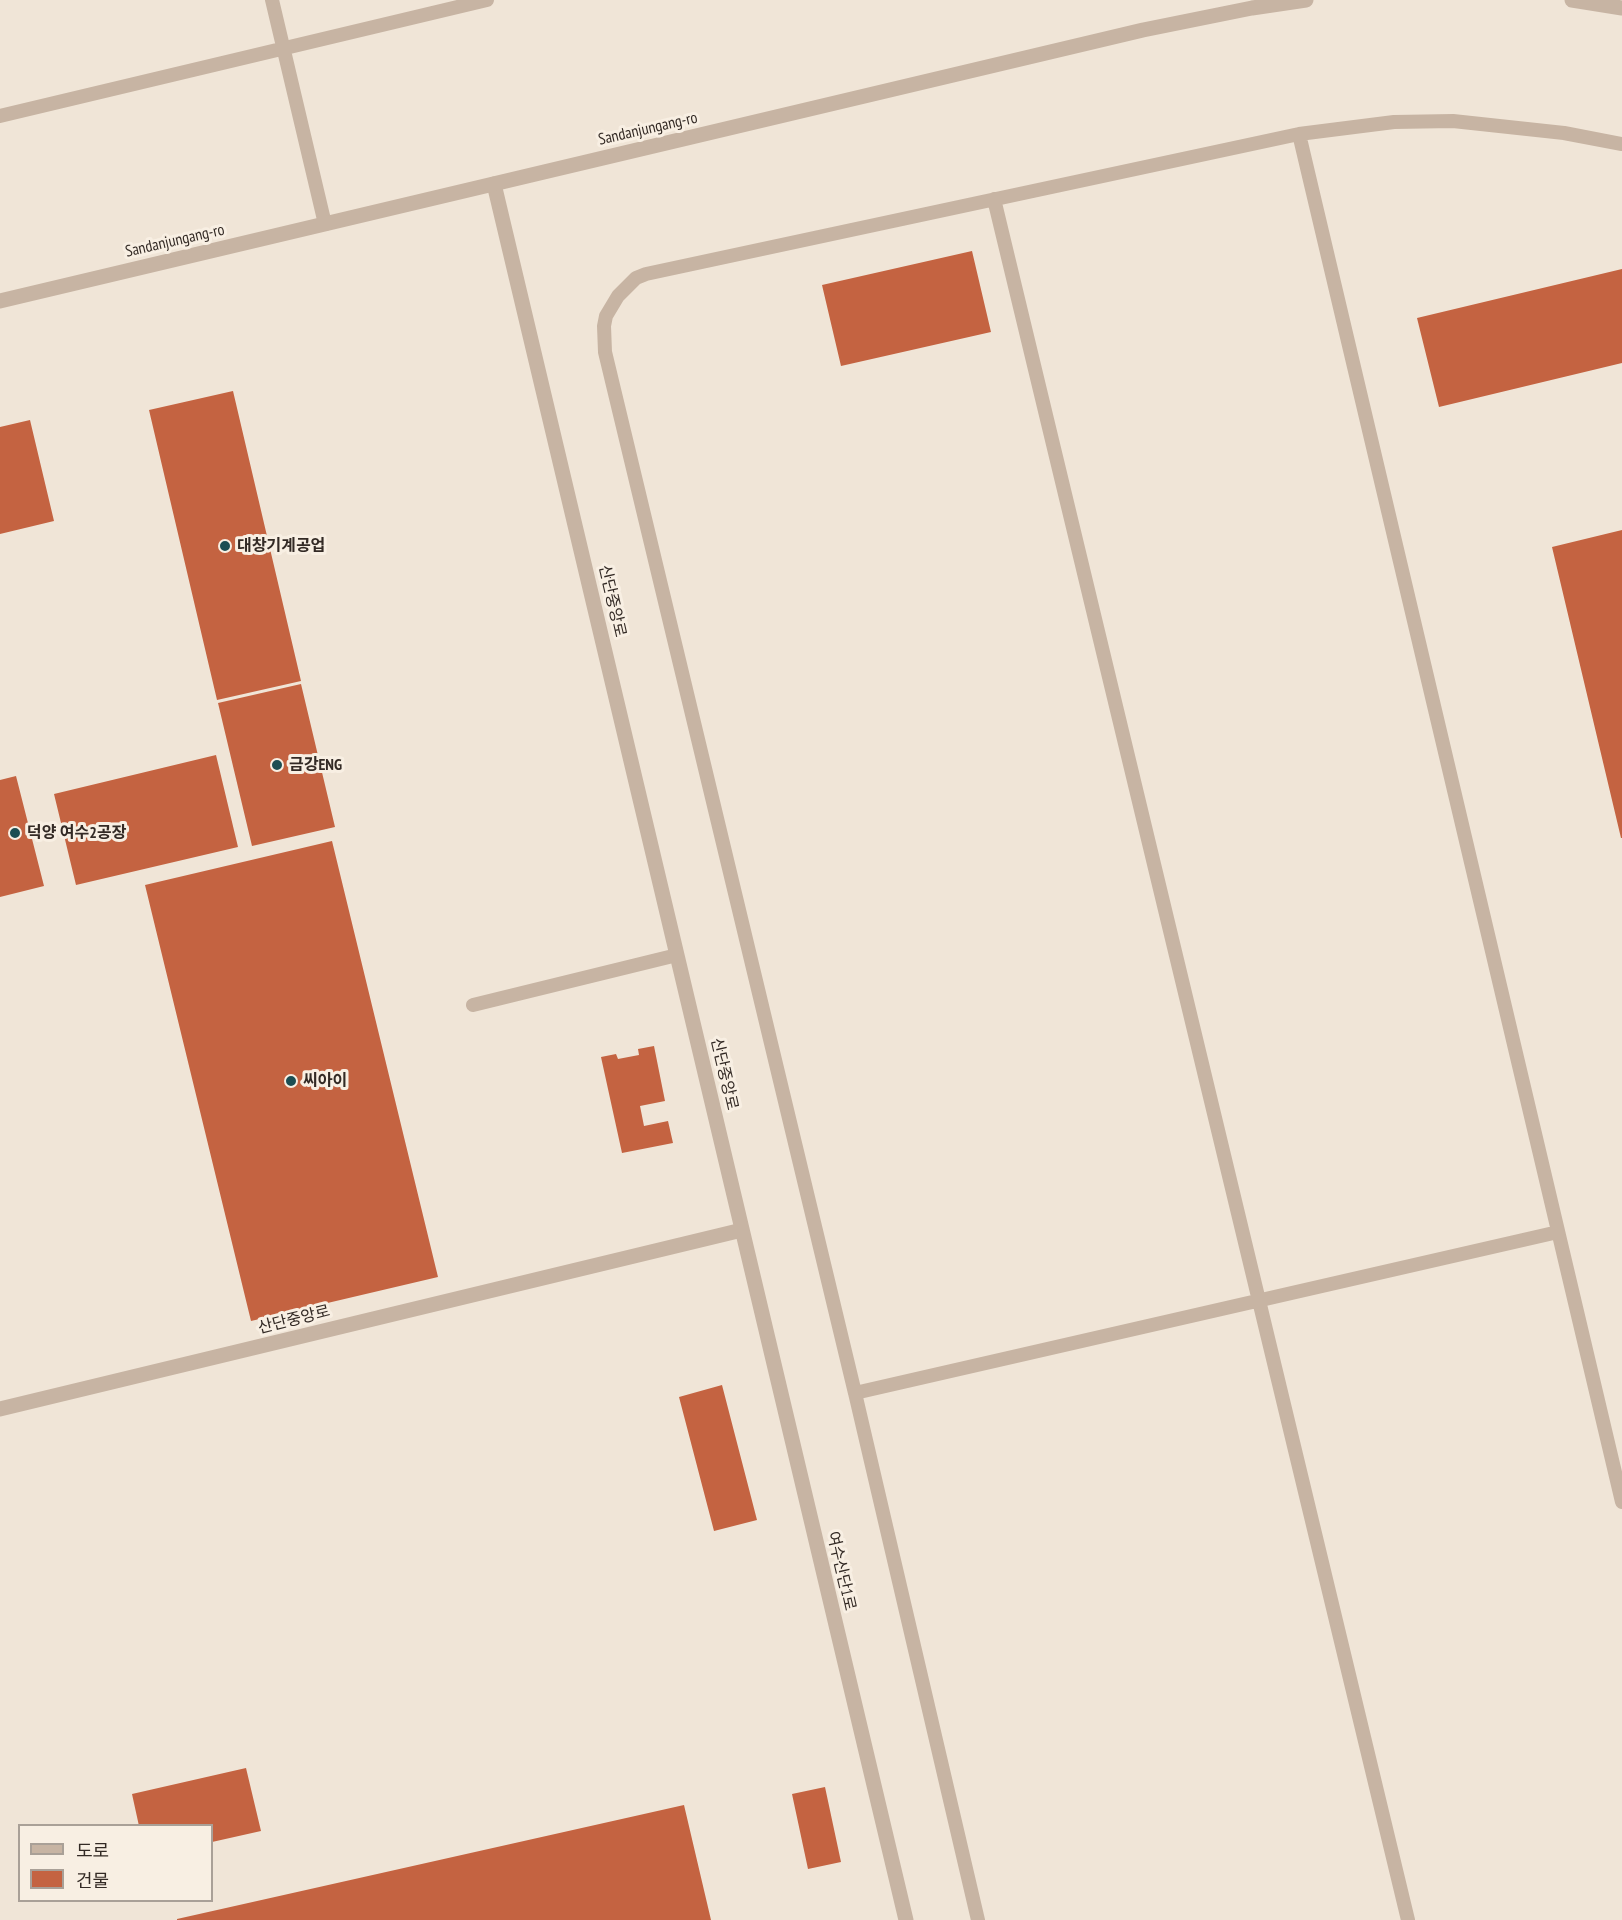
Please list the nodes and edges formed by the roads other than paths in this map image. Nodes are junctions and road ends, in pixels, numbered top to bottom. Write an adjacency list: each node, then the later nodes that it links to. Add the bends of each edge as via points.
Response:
1 (272, 0): 7 (lane)
2 (487, 0): 7 (lane)
3 (1306, 0): 5 (street, Sandanjungang-ro)
4 (1572, 0): 6 (street)
5 (1251, 4): 11 (street, Sandanjungang-ro)
6 (1622, 8)
7 (283, 48): 8 (lane); 13 (lane)
8 (0, 116)
9 (1299, 134): 10 (lane, via 1394,122 1453,121 1564,133); 12 (lane); 18 (lane)
10 (1622, 144)
11 (494, 184): 13 (street, Sandanjungang-ro); 15 (street, 산단중앙로)
12 (994, 199): 19 (lane); 20 (lane, via 646,274 636,278 618,296 604,326 605,352)
13 (325, 225): 14 (street, Sandanjungang-ro)
14 (0, 301)
15 (677, 955): 16 (lane); 17 (street, 산단중앙로)
16 (473, 1005)
17 (742, 1230): 21 (street, 산단중앙로); 23 (street, 여수산단1로)
18 (1558, 1232): 19 (lane); 22 (lane)
19 (1259, 1301): 20 (lane); 25 (lane)
20 (855, 1393): 24 (lane)
21 (0, 1409)
22 (1622, 1502)
23 (906, 1920)
24 (978, 1920)
25 (1408, 1920)

